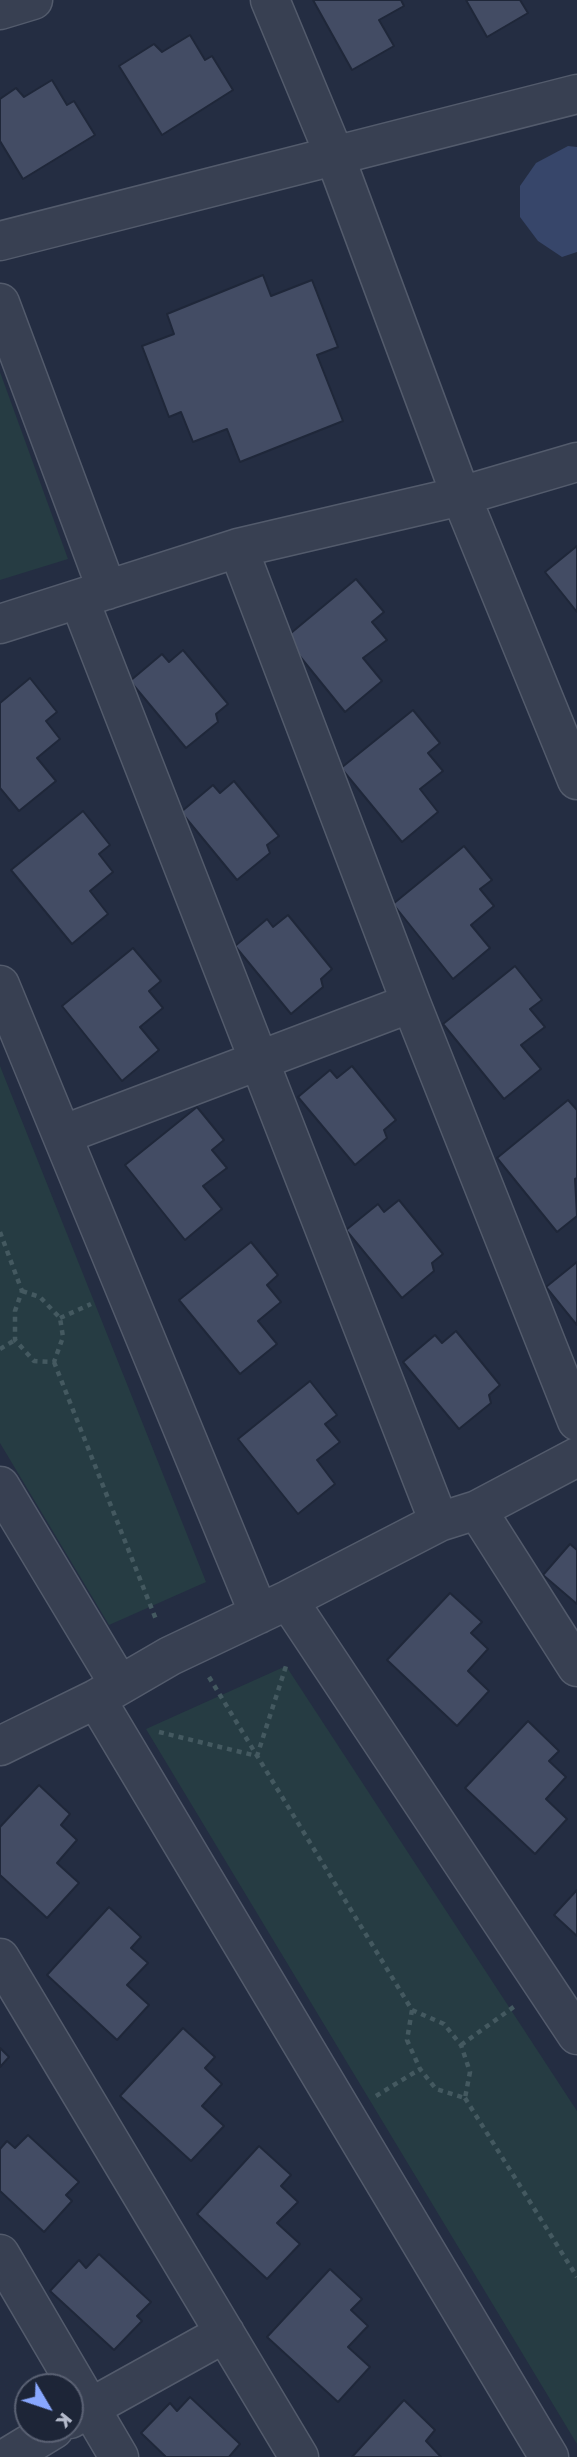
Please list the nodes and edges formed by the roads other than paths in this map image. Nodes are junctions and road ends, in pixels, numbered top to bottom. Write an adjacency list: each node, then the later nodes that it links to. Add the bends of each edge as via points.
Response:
1 (33, 0): 3 (lane)
2 (270, 0): 5 (lane)
3 (0, 10)
4 (577, 93): 5 (lane)
5 (334, 154): 6 (lane); 9 (lane)
6 (0, 241)
7 (0, 303): 11 (lane)
8 (577, 462): 9 (lane)
9 (461, 496): 10 (lane); 13 (lane)
10 (238, 548): 11 (lane); 15 (lane)
11 (93, 594): 12 (lane); 16 (lane)
12 (0, 624)
13 (577, 780)
14 (0, 985): 17 (lane)
15 (411, 1003): 16 (lane); 18 (lane)
16 (259, 1059): 17 (lane); 22 (lane)
17 (62, 1135): 23 (lane)
18 (577, 1421)
19 (577, 1457): 21 (lane)
20 (0, 1486): 25 (lane)
21 (477, 1510): 22 (lane); 24 (lane)
22 (439, 1522): 23 (lane)
23 (274, 1607): 25 (lane, via 180,1651); 28 (lane)
24 (577, 1667)
25 (108, 1692): 26 (lane); 38 (lane, via 345,2115)
26 (0, 1746)
27 (0, 1958): 30 (lane)
28 (577, 2035)
29 (0, 2254): 31 (lane)
30 (225, 2333): 32 (lane); 37 (lane)
31 (60, 2373)
32 (84, 2411)
33 (84, 2418): 36 (lane)
34 (31, 2443): 35 (lane)
35 (8, 2457)
36 (119, 2457)
37 (299, 2457)
38 (549, 2457)

